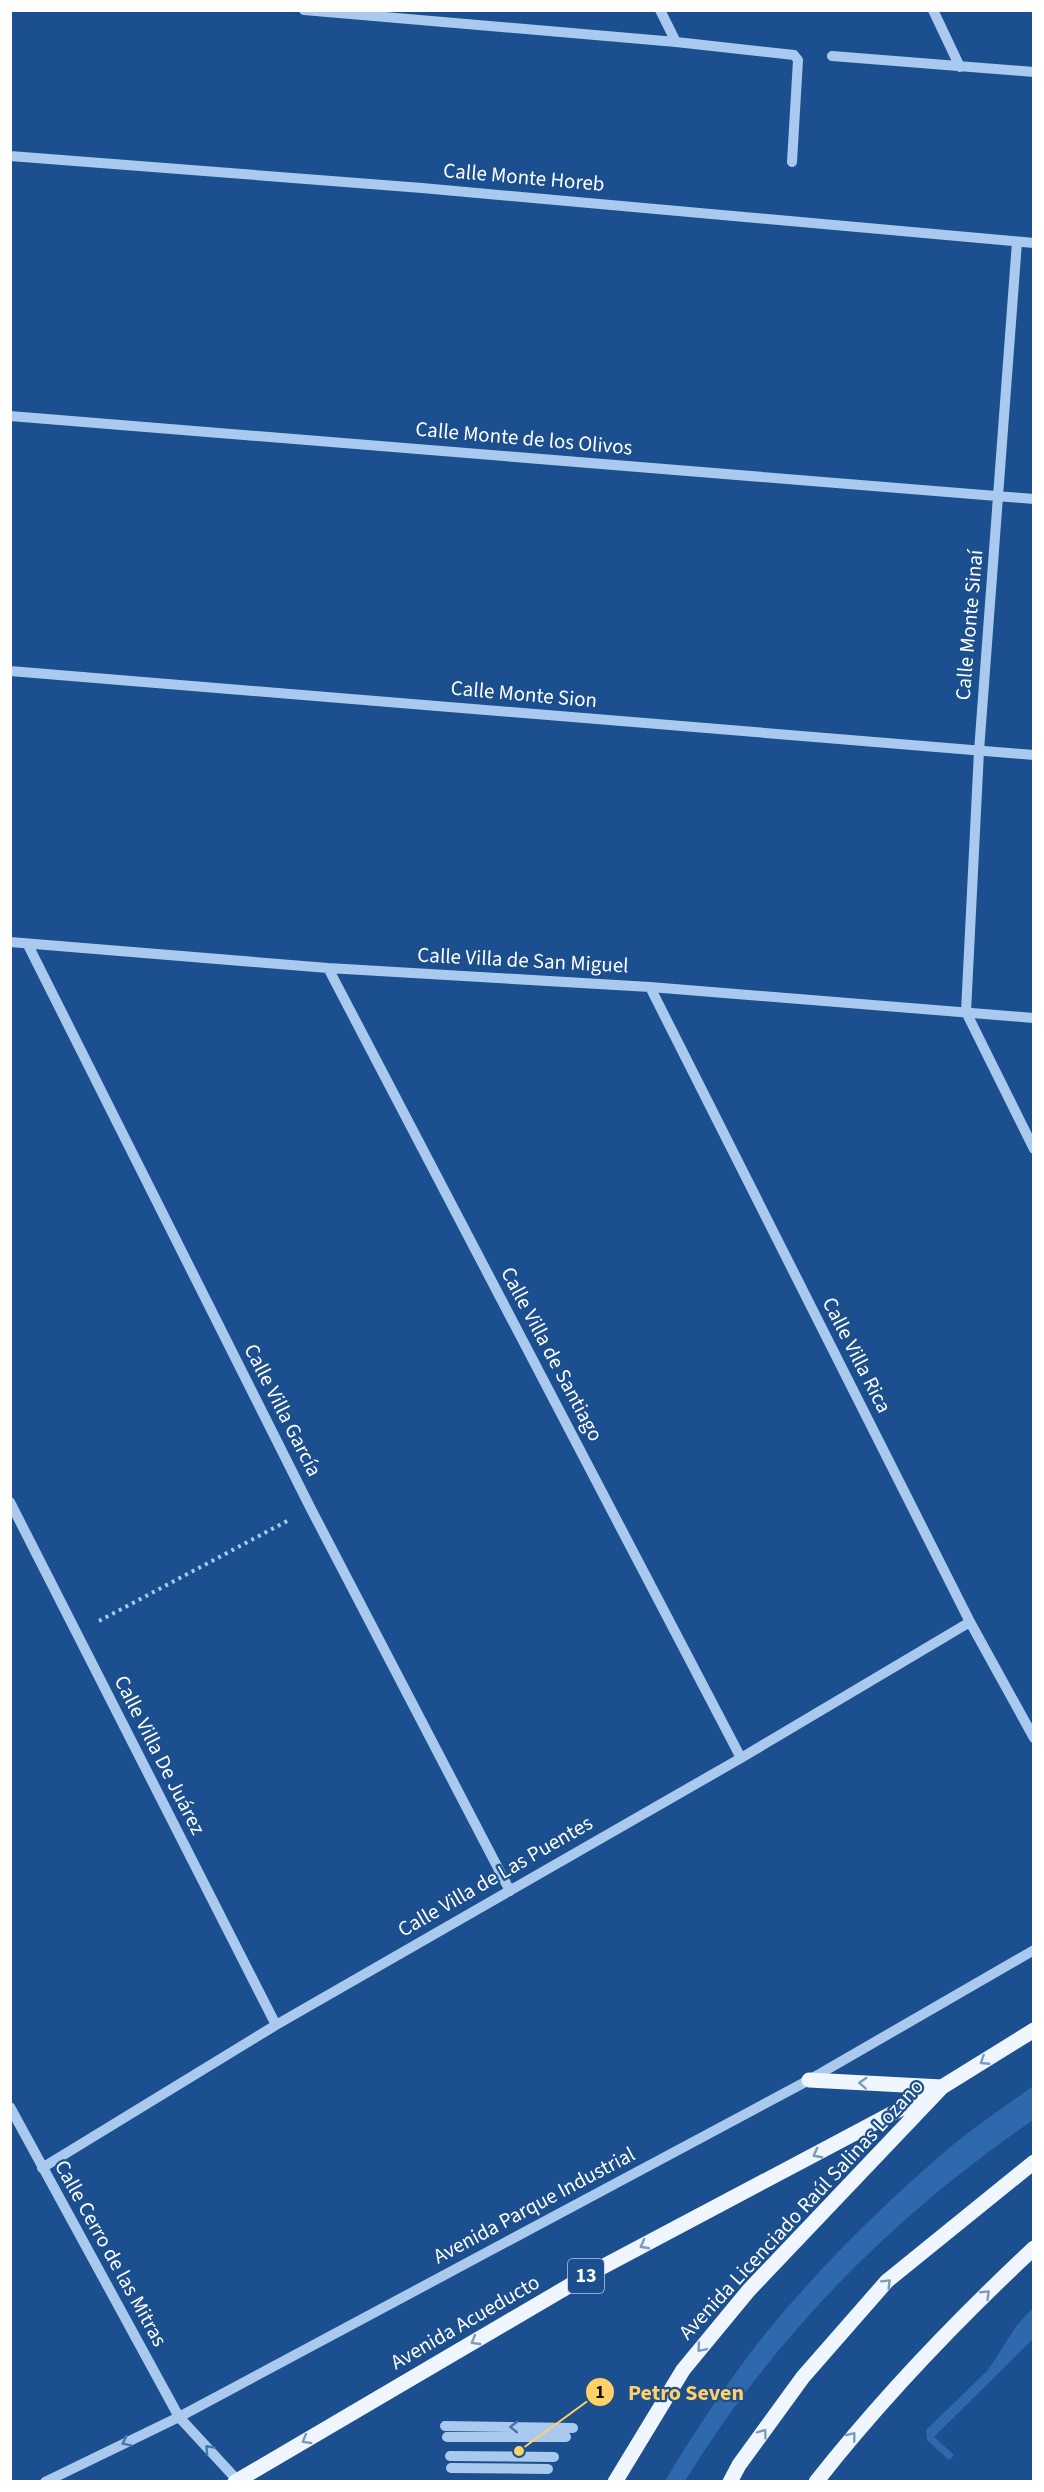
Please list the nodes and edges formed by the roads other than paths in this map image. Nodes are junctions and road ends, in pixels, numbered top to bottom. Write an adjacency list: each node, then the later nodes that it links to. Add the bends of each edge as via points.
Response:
1 (304, 10): 4 (street)
2 (660, 10): 5 (street)
3 (933, 10): 7 (street)
4 (399, 15): 5 (street)
5 (676, 42): 10 (street, via 794,55 798,60)
6 (832, 56): 7 (street)
7 (960, 67): 8 (street)
8 (1034, 72)
9 (10, 156): 11 (street, Calle Monte Horeb, via 422,188)
10 (792, 162)
11 (1017, 242): 12 (street, Calle Monte Horeb); 14 (street, Calle Monte Sinaí)
12 (1034, 243)
13 (10, 416): 14 (street, Calle Monte de los Olivos)
14 (999, 496): 15 (street, Calle Monte de los Olivos); 17 (street, Calle Monte Sinaí)
15 (1034, 499)
16 (10, 671): 17 (street, Calle Monte Sion)
17 (979, 751): 18 (street, Calle Monte Sion); 23 (street, Calle Monte Sinaí)
18 (1034, 755)
19 (10, 942): 20 (street, Calle Villa de San Miguel)
20 (28, 945): 21 (street, Calle Villa de San Miguel); 30 (street, Calle Villa García, via 311,1509)
21 (328, 969): 22 (street, Calle Villa de San Miguel); 29 (street, Calle Villa de Santiago)
22 (650, 987): 23 (street, Calle Villa de San Miguel); 27 (street, Calle Villa Rica)
23 (966, 1012): 24 (street, Calle Villa de San Miguel); 25 (street)
24 (1034, 1018)
25 (1034, 1149)
26 (10, 1502): 32 (street, Calle Villa De Juárez)
27 (970, 1622): 28 (street, Calle Villa Rica); 29 (street, Calle Villa de Las Puentes)
28 (1034, 1738)
29 (741, 1758): 30 (street, Calle Villa de Las Puentes)
30 (510, 1890): 32 (street, Calle Villa de Las Puentes)
31 (1034, 1950): 34 (street, Avenida Parque Industrial)
32 (276, 2025): 38 (street, Calle Villa de Las Puentes)
33 (1034, 2030): 35 (main road, Avenida Licenciado Raúl Salinas Lozano, one-way to 35)
34 (809, 2080): 35 (main road, one-way to 34); 40 (street, Avenida Parque Industrial)
35 (942, 2087): 48 (main road, Avenida Acueducto / 13, one-way to 48, via 591,2273); 49 (main road, Avenida Licenciado Raúl Salinas Lozano, one-way to 49, via 749,2290 683,2370)
36 (10, 2107): 38 (street, Calle Cerro de las Mitras)
37 (1034, 2162): 50 (main road, one-way to 37, via 803,2377 887,2281)
38 (42, 2168): 40 (street, Calle Cerro de las Mitras)
39 (1034, 2248): 51 (main road, one-way to 39, via 863,2422)
40 (179, 2417): 47 (street, Avenida Parque Industrial, one-way to 47); 48 (street, Calle Cerro de las Mitras, one-way to 40)
41 (446, 2432): 42 (street, one-way to 41)
42 (569, 2432)
43 (450, 2456): 44 (street)
44 (554, 2457)
45 (451, 2468): 46 (street)
46 (548, 2469)
47 (45, 2481)
48 (237, 2481)
49 (615, 2481)
50 (730, 2481)
51 (816, 2481)

